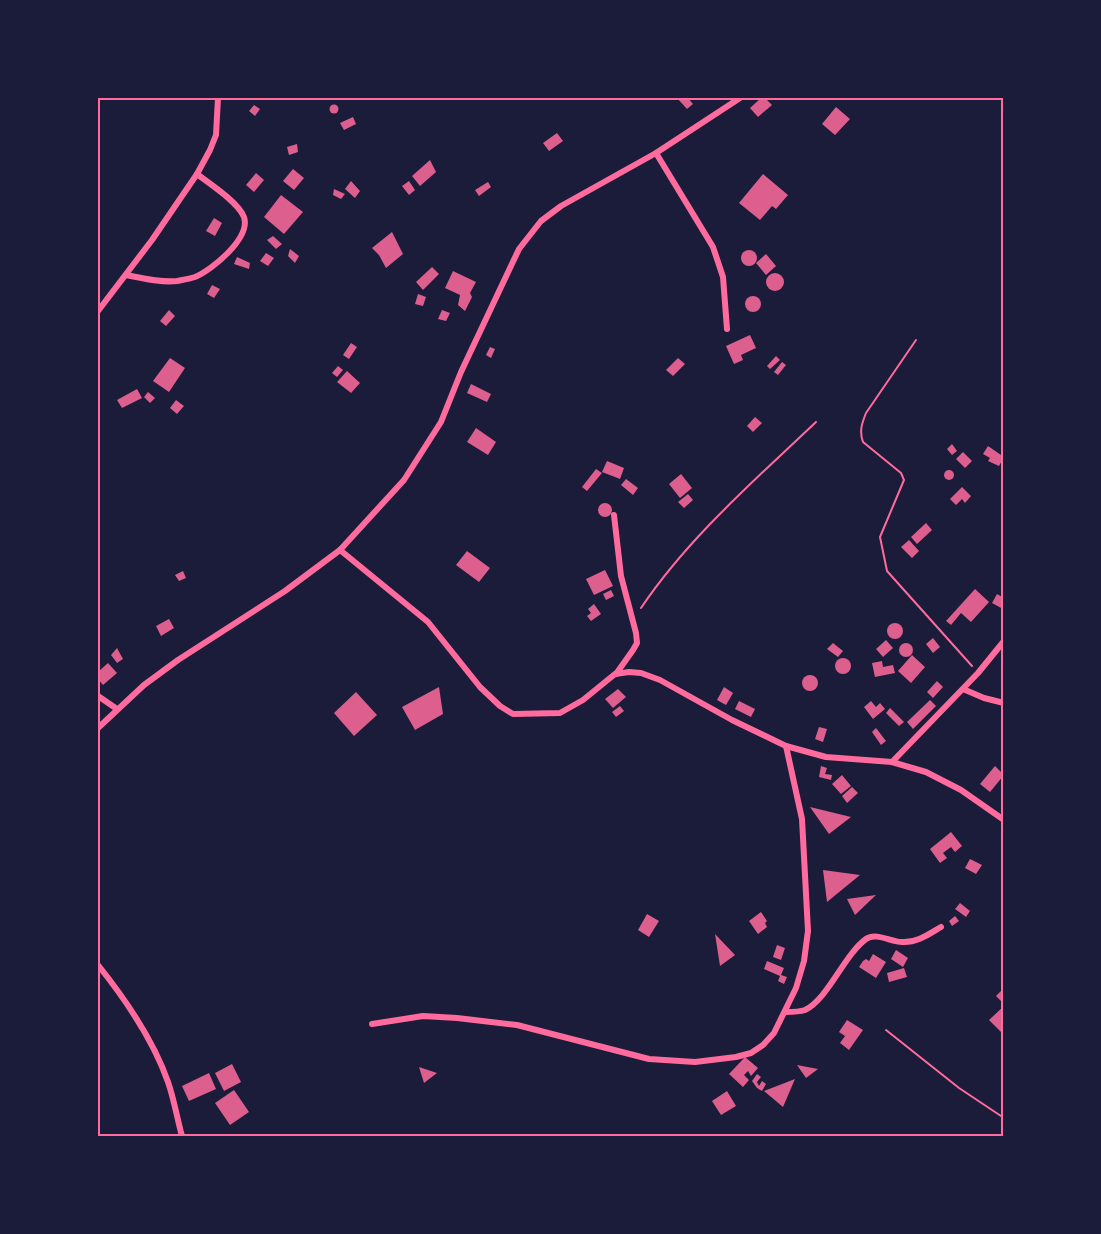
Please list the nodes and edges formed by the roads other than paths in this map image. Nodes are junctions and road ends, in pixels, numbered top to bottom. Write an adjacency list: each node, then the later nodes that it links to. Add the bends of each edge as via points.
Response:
1 (218, 98): 4 (street, via 216,135)
2 (740, 98): 3 (street)
3 (656, 153): 7 (street, via 713,247 723,277); 9 (street, via 561,206 528,236 426,448 404,480)
4 (197, 174): 5 (street); 5 (street, via 240,208 245,219 239,241 195,277 174,281)
5 (126, 275): 6 (street)
6 (98, 311)
7 (727, 328)
8 (614, 515): 11 (street, via 621,576 637,643)
9 (340, 550): 11 (street, via 428,622 480,687 513,714 560,713); 15 (street, via 285,591 178,660)
10 (1004, 641): 12 (street)
11 (615, 674): 17 (street, via 641,673 660,680)
12 (963, 689): 14 (street); 18 (street)
13 (98, 696): 15 (street)
14 (1004, 703)
15 (117, 709): 16 (street)
16 (98, 728)
17 (786, 746): 18 (street, via 826,757); 22 (street, via 802,819 808,932 804,961)
18 (892, 762): 19 (street, via 952,785)
19 (1004, 820)
20 (941, 927): 22 (street, via 913,941 868,938 815,1003 800,1011)
21 (98, 966): 24 (street, via 147,1036 168,1081)
22 (786, 1012): 23 (street, via 774,1034 751,1053 695,1062 649,1059 517,1025 423,1016)
23 (372, 1024)
24 (182, 1137)

